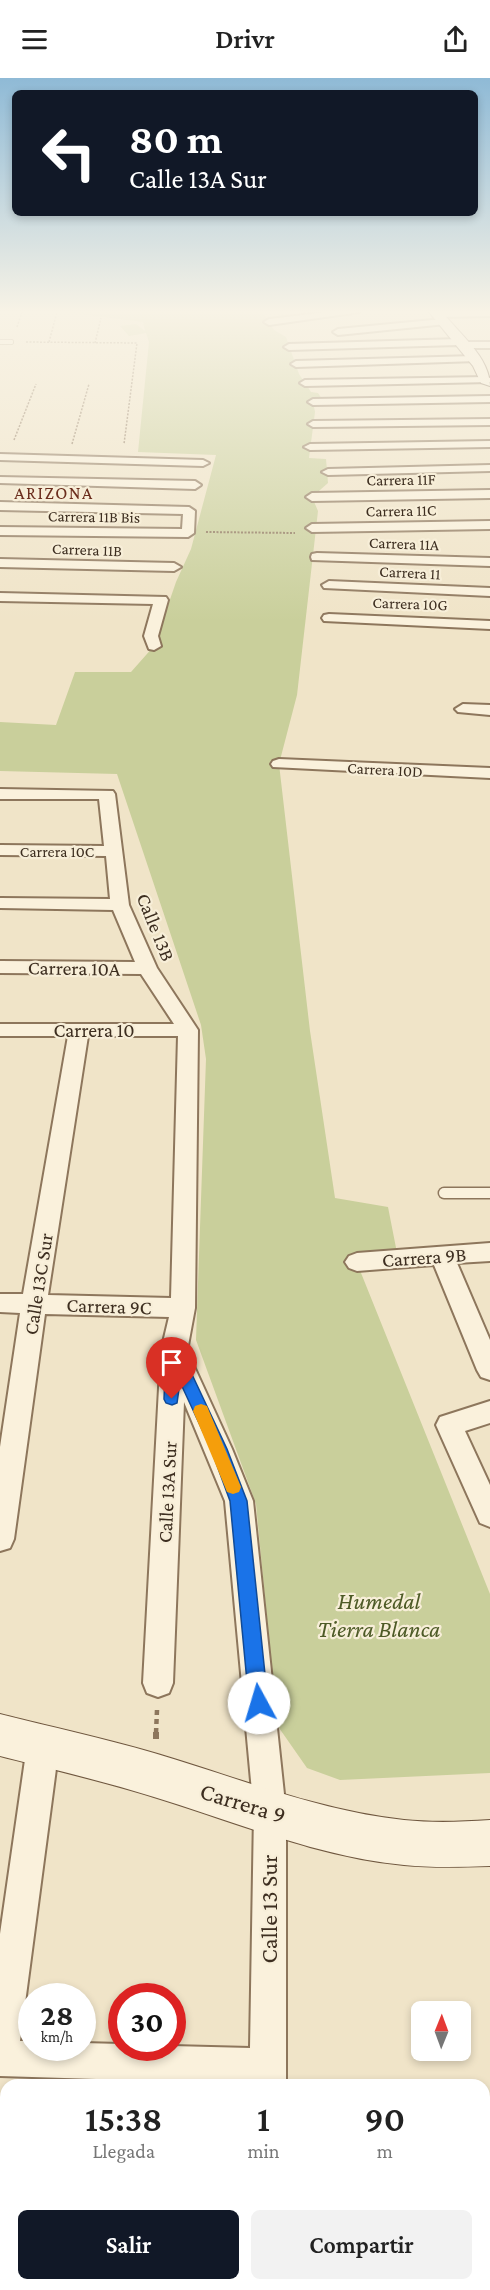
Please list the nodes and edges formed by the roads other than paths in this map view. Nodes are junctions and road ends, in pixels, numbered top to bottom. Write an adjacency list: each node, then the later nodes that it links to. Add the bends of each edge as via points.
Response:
1 (490, 422): 2 (street)
2 (313, 424)
3 (490, 444): 4 (street)
4 (310, 447)
5 (0, 457): 6 (street)
6 (79, 459): 7 (street); 13 (street)
7 (203, 463)
8 (490, 468): 9 (street)
9 (328, 472)
10 (0, 480): 13 (street)
11 (195, 485): 13 (street)
12 (490, 494): 14 (street, Carrera 11F)
13 (70, 495): 15 (street); 17 (street, Carrera 11B Bis, via 189,511 188,533)
14 (312, 497)
15 (0, 506)
16 (490, 525): 18 (street, Carrera 11C)
17 (0, 531)
18 (308, 531)
19 (317, 557): 20 (street, Carrera 11A, via 442,555)
20 (490, 562)
21 (0, 563): 22 (street, Carrera 11B)
22 (174, 567)
23 (329, 585): 24 (street, Carrera 11)
24 (490, 592)
25 (0, 597): 28 (street, via 161,600 151,636)
26 (329, 618): 27 (street, Carrera 10G)
27 (490, 625)
28 (154, 646)
29 (464, 709): 30 (street)
30 (490, 710)
31 (279, 764): 32 (street, Carrera 10D)
32 (490, 774)
33 (0, 794): 35 (street, Calle 13B, via 107,794)
34 (0, 850): 35 (street, Carrera 10C)
35 (114, 851): 37 (street, Calle 13B)
36 (0, 903): 37 (street)
37 (120, 905): 39 (street, Calle 13B)
38 (0, 967): 39 (street, Carrera 10A)
39 (147, 968): 42 (street, Calle 13B)
40 (0, 1030): 41 (street, Carrera 10)
41 (78, 1030): 42 (street, Carrera 10); 49 (street, Calle 13C Sur)
42 (188, 1030): 50 (street, Calle 13A Sur)
43 (490, 1193): 44 (lane)
44 (444, 1194)
45 (490, 1252): 46 (street, Carrera 9B)
46 (443, 1257): 47 (street, Carrera 9B); 52 (street)
47 (357, 1262)
48 (0, 1303): 49 (street, Carrera 9C)
49 (34, 1304): 50 (street, Carrera 9C); 55 (street, Calle 13C Sur)
50 (183, 1308): 51 (street, Calle 13A Sur)
51 (174, 1351): 56 (street, Calle 13A Sur); 59 (street, Calle 13 Sur, via 238,1501)
52 (490, 1370)
53 (490, 1412): 54 (street, via 449,1425)
54 (490, 1515)
55 (0, 1539)
56 (158, 1683)
57 (0, 1736): 58 (street, Carrera 9)
58 (43, 1746): 59 (street, Carrera 9, via 154,1775); 61 (street)
59 (270, 1813): 60 (street, Carrera 9, via 384,1842 463,1846); 62 (street, Calle 13 Sur)
60 (490, 1843)
61 (0, 2057): 62 (street)
62 (268, 2076)

